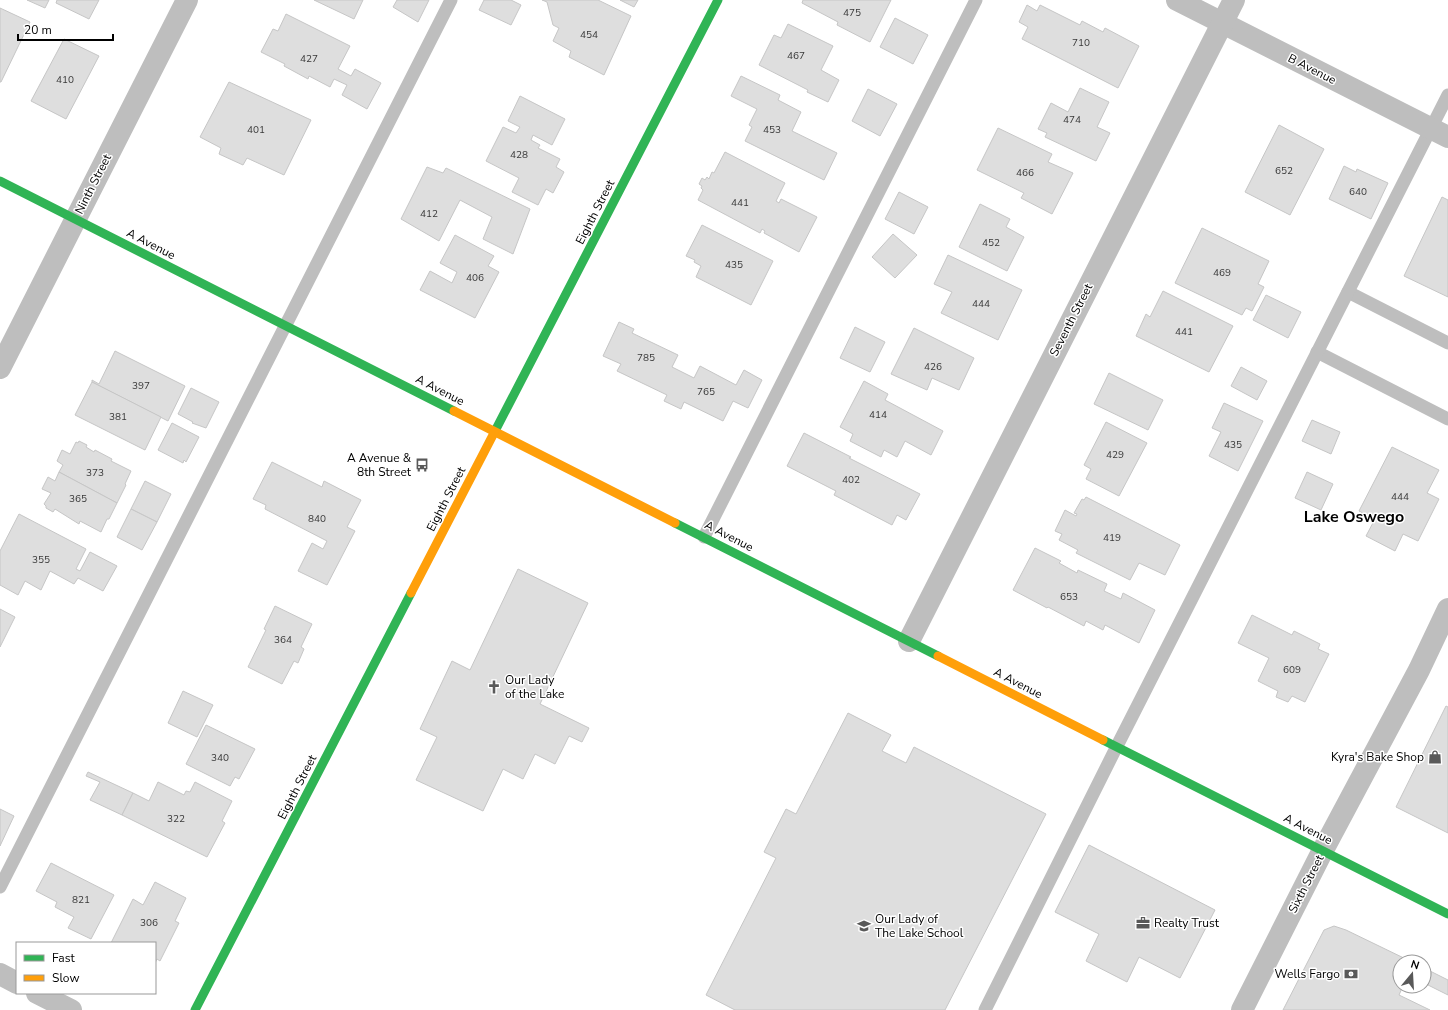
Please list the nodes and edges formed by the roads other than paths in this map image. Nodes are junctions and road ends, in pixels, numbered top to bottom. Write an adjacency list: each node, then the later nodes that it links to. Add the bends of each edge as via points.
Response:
1 (187, 0): 11 (street, Ninth Street)
2 (450, 0): 13 (lane)
3 (718, 0): 18 (main road, Eighth Street)
4 (976, 0): 19 (lane)
5 (1176, 0): 7 (street, B Avenue)
6 (1234, 0): 7 (street, Seventh Street)
7 (1222, 23): 9 (street, B Avenue); 21 (street, Seventh Street)
8 (1448, 95): 9 (lane)
9 (1439, 133): 12 (lane)
10 (0, 181): 11 (main road, A Avenue)
11 (76, 219): 13 (main road, A Avenue); 16 (street, Ninth Street)
12 (1348, 292): 14 (lane); 15 (lane)
13 (286, 325): 18 (main road, A Avenue); 24 (lane)
14 (1448, 344)
15 (1317, 352): 17 (lane); 22 (lane)
16 (0, 368)
17 (1448, 419)
18 (494, 430): 19 (main road, A Avenue); 30 (main road, Eighth Street)
19 (704, 537): 21 (main road, A Avenue)
20 (1448, 609): 23 (street, Sixth Street, via 1419,670)
21 (909, 641): 22 (main road, A Avenue)
22 (1117, 746): 23 (main road, A Avenue); 31 (lane)
23 (1323, 850): 25 (main road, A Avenue); 32 (street, Sixth Street)
24 (0, 887)
25 (1448, 914)
26 (0, 974): 27 (street)
27 (16, 982)
28 (40, 994): 29 (street)
29 (71, 1010)
30 (195, 1010)
31 (986, 1010)
32 (1242, 1010)

